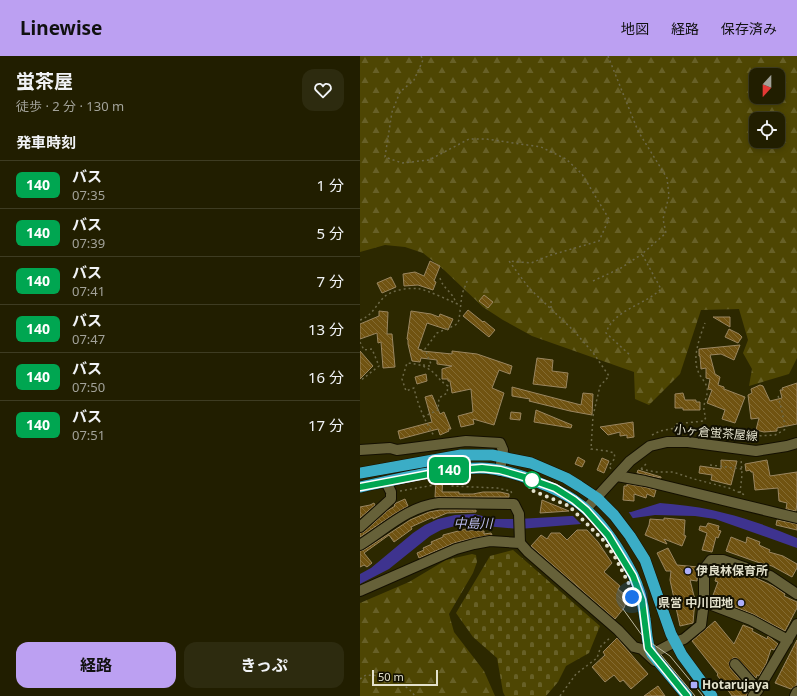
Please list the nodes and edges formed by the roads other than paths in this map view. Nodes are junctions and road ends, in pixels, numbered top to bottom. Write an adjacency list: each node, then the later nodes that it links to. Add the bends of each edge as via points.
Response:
1 (797, 443): 7 (street, 小ヶ倉蛍茶屋線, via 756,451 688,442 667,442 650,446)
2 (360, 450): 3 (street, via 397,450 466,441 500,443)
3 (502, 457): 4 (highway, via 461,455); 5 (street); 10 (highway, via 531,463 552,472)
4 (375, 470): 6 (highway); 8 (highway)
5 (500, 470): 8 (highway, via 450,470); 11 (highway, via 555,488)
6 (360, 473)
7 (614, 473): 10 (street, 小ヶ倉蛍茶屋線); 12 (street)
8 (386, 482): 9 (highway); 13 (street, via 392,494 391,499)
9 (360, 487)
10 (597, 498): 11 (street, 小ヶ倉蛍茶屋線); 21 (highway, via 614,515 645,560)
11 (586, 510): 22 (highway, via 608,535 633,576 642,600 648,646)
12 (797, 518)
13 (360, 527)
14 (519, 538): 15 (street, via 519,514 514,504 428,505 386,526); 16 (street, via 474,544); 24 (street, via 528,552 634,647 642,649)
15 (360, 545)
16 (360, 590)
17 (797, 594): 18 (street, via 770,576 716,559 710,560 705,568)
18 (704, 602): 20 (street, via 751,620); 21 (street, via 701,625)
19 (797, 624): 20 (street)
20 (788, 640): 26 (street)
21 (676, 642): 22 (street); 28 (highway)
22 (652, 654): 24 (highway)
23 (735, 664): 26 (street)
24 (664, 667): 27 (highway)
25 (797, 692): 29 (street)
26 (755, 694)
27 (687, 696)
28 (712, 696)
29 (795, 696)

